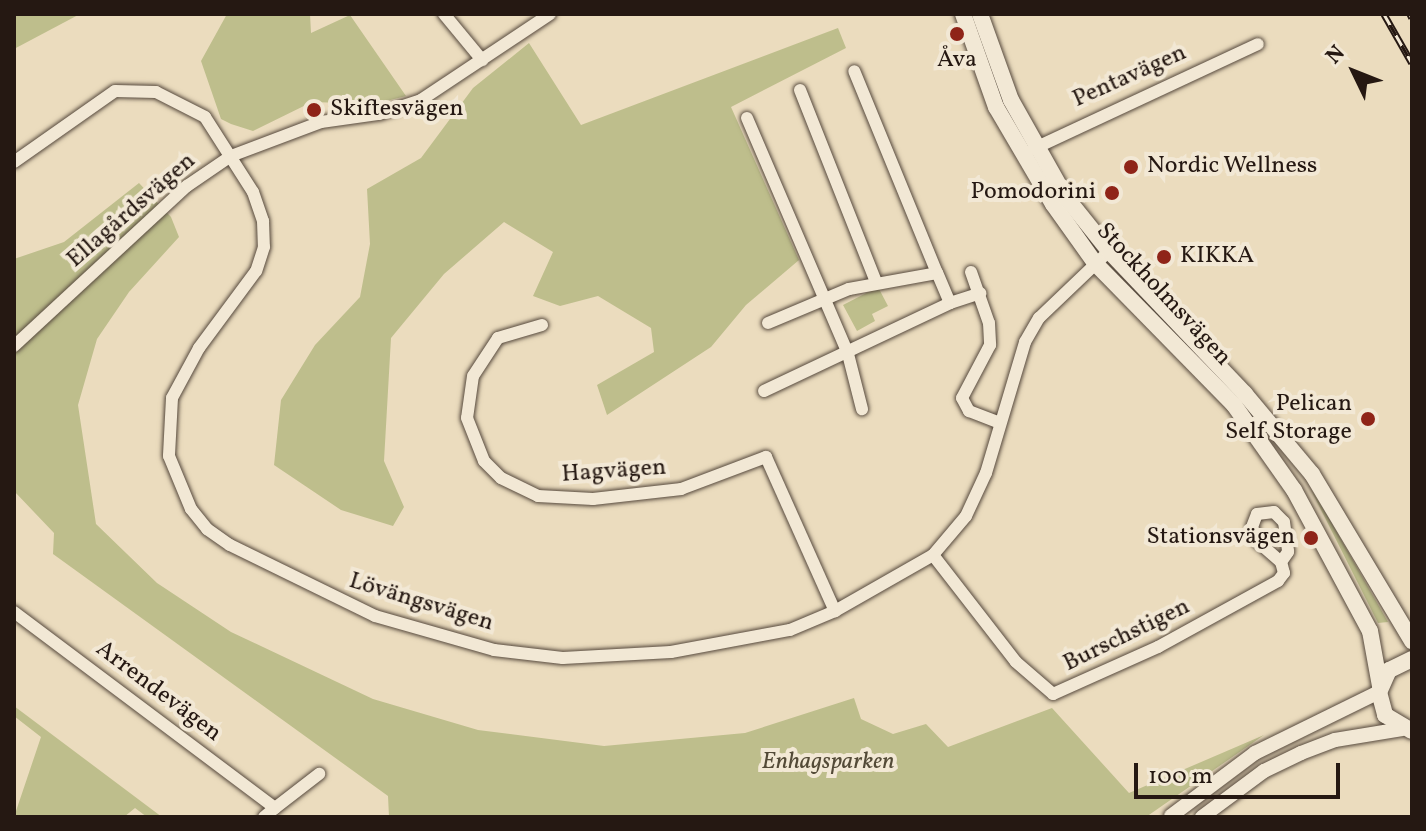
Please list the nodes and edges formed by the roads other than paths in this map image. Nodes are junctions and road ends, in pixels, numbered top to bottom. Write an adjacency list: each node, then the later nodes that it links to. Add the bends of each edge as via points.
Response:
1 (444, 14): 6 (street)
2 (550, 14): 6 (street, Ellagårdsvägen)
3 (963, 14): 10 (main road, Stockholmsvägen, via 996,107)
4 (980, 14): 10 (main road, Stockholmsvägen)
5 (1258, 44): 10 (street, Pentavägen)
6 (482, 60): 11 (street, Ellagårdsvägen, via 406,106 321,122)
7 (854, 71): 16 (street)
8 (800, 90): 17 (street)
9 (747, 118): 19 (street)
10 (1029, 150): 13 (main road, Stockholmsvägen); 14 (main road, Stockholmsvägen)
11 (231, 156): 12 (street, Lövängsvägen, via 205,117 181,101 139,89 115,91 92,103 40,148); 23 (street, Ellagårdsvägen, via 187,186); 30 (street, Lövängsvägen, via 253,192 263,221 264,247 256,271 181,375 168,430 179,482 207,529 324,595 435,636 494,650 563,658 657,653 790,630)
12 (14, 162)
13 (1109, 251): 14 (street, Lövängsvägen); 32 (main road, Stockholmsvägen, via 1245,394 1312,474)
14 (1095, 263): 27 (street, Lövängsvägen, via 1039,318 1025,342); 34 (main road, Stockholmsvägen, via 1234,405 1269,451 1334,556 1370,631)
15 (971, 272): 18 (street)
16 (937, 273): 17 (street); 20 (street)
17 (876, 282): 19 (street)
18 (980, 293): 20 (street); 27 (street, via 990,345 962,398 969,411)
19 (823, 300): 21 (street); 24 (street)
20 (950, 303): 24 (street)
21 (768, 323)
22 (542, 325): 30 (street, Hagvägen, via 498,338 473,376 467,418 472,439 501,478 538,496 593,499 681,489 766,457)
23 (14, 346)
24 (848, 354): 25 (street); 26 (street)
25 (764, 391)
26 (862, 409)
27 (1000, 423): 28 (street, Lövängsvägen, via 986,473 966,516)
28 (933, 555): 29 (street, Burschstigen, via 1016,662 1053,694 1278,581 1284,573); 30 (street, Lövängsvägen)
29 (1281, 562)
30 (835, 611)
31 (14, 612): 37 (street, Arrendevägen)
32 (1412, 641)
33 (1412, 659): 34 (main road, via 1389,670)
34 (1380, 689): 35 (main road, Stockholmsvägen, via 1385,715); 38 (street, via 1255,753)
35 (1407, 730): 41 (street, via 1335,740 1301,753 1264,771)
36 (319, 774): 37 (street)
37 (275, 808): 39 (street)
38 (1173, 816): 40 (street)
39 (264, 817)
40 (1165, 817)
41 (1202, 817)

